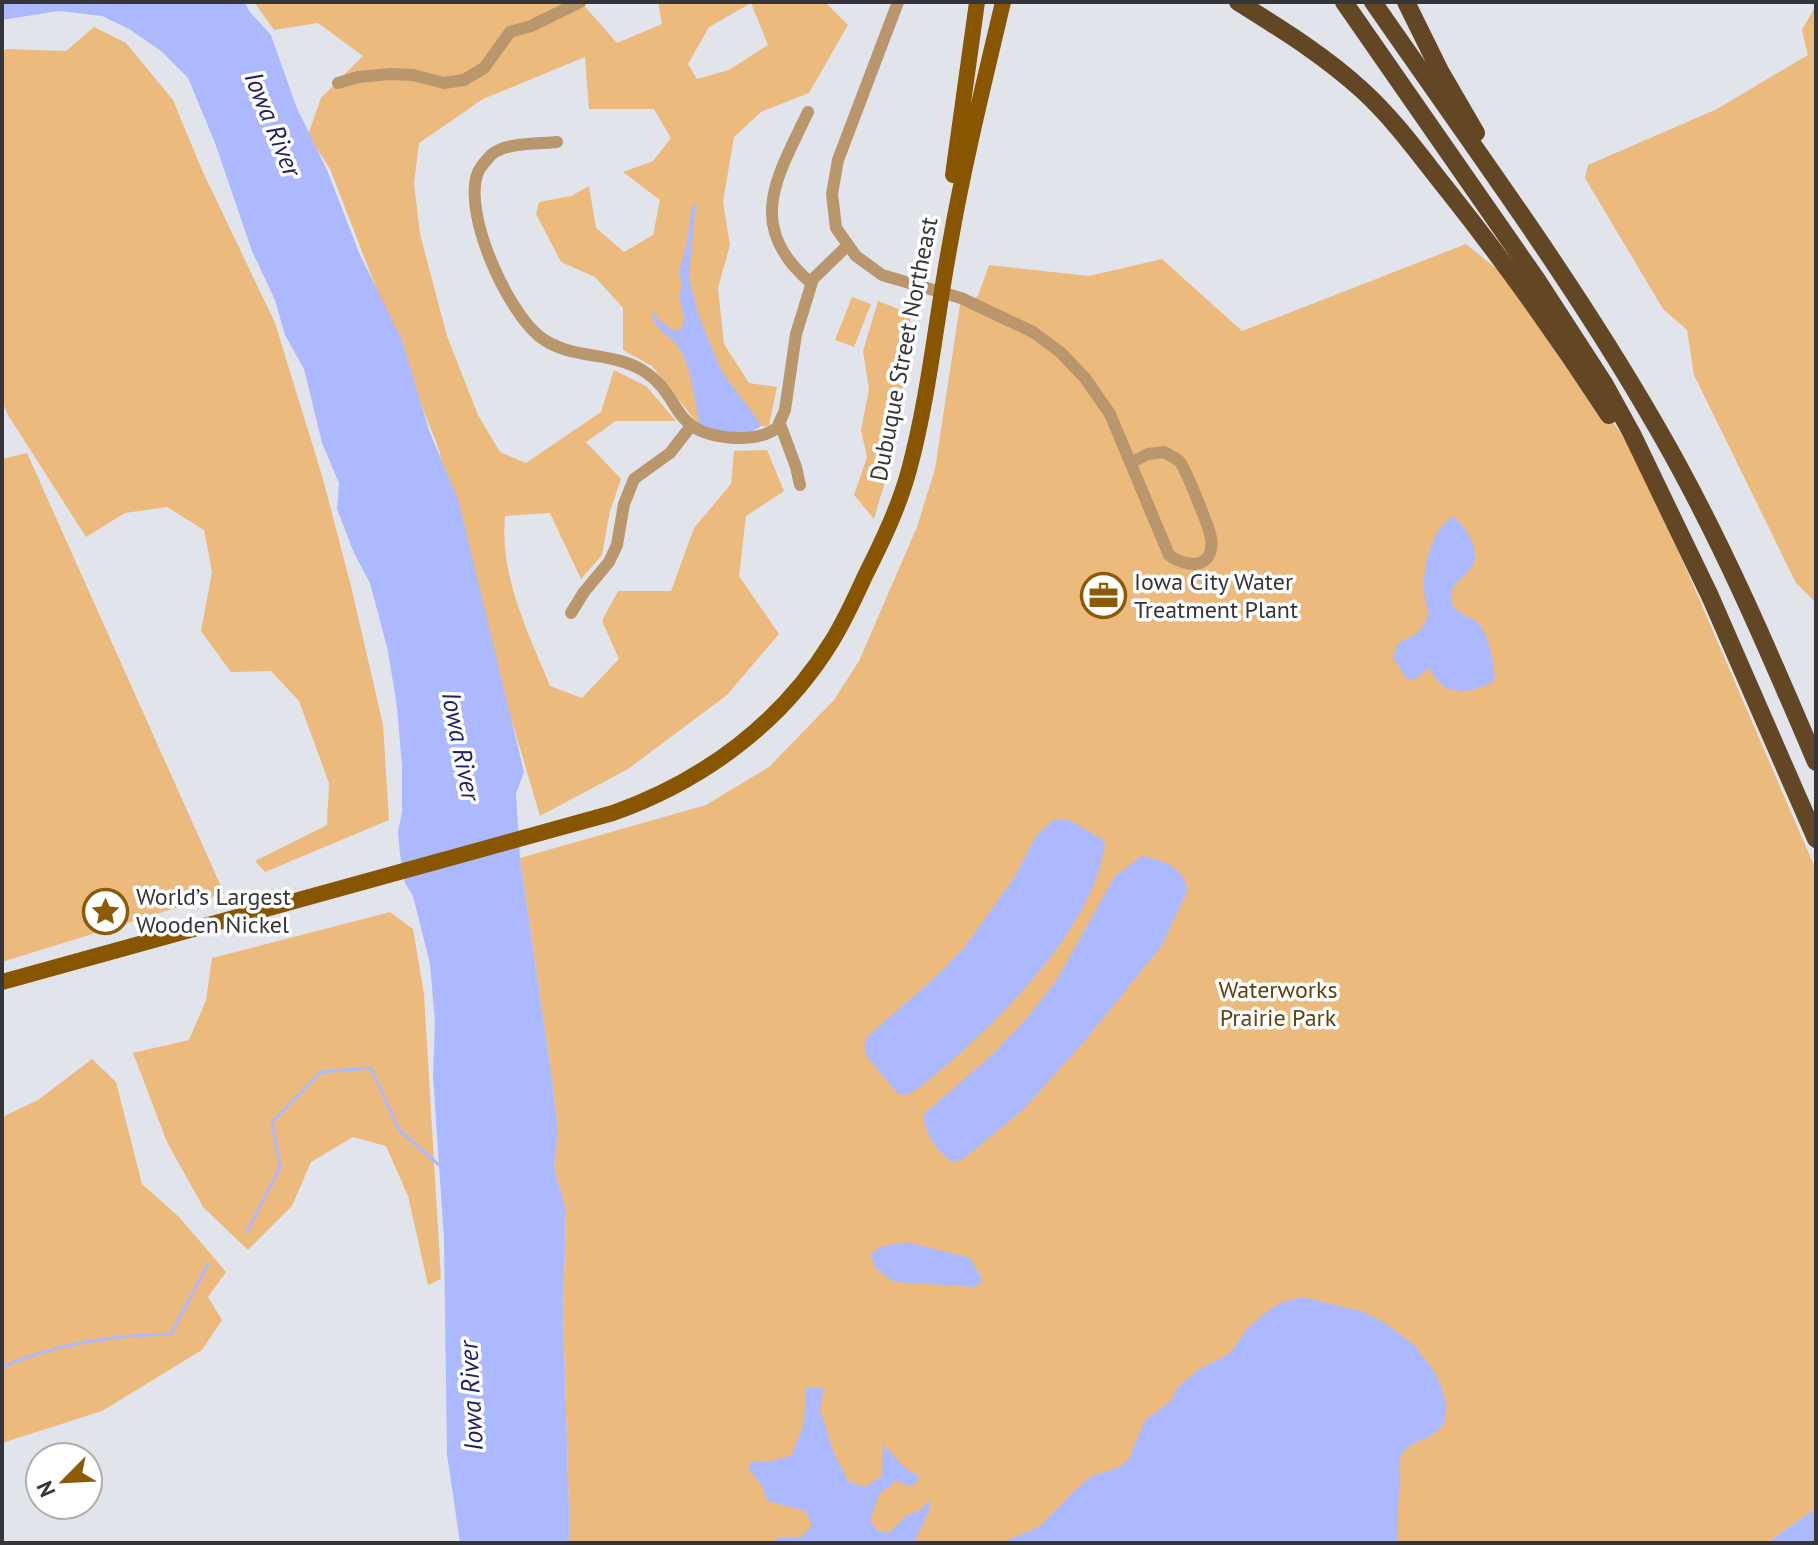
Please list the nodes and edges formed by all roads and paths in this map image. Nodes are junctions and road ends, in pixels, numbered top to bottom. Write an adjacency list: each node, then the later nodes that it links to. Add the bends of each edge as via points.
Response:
1 (580, 2): 9 (street, via 510,32 484,68 464,80 444,83 390,74)
2 (898, 2): 12 (street, via 832,184 833,219)
3 (977, 2): 15 (main road)
4 (1003, 2): 15 (main road, Dubuque Street Northeast)
5 (1238, 2): 20 (highway, via 1314,51 1392,121 1531,299)
6 (1344, 2): 20 (highway, via 1605,385)
7 (1373, 2): 13 (highway)
8 (1406, 2): 13 (highway, via 1440,71)
9 (338, 83)
10 (808, 112): 14 (street, via 775,184 772,212 788,260)
11 (557, 142): 17 (street, via 497,151 481,167 475,187 489,259 515,308 539,336 572,352 645,372)
12 (847, 246): 14 (street); 15 (street, via 891,280)
13 (1564, 280): 22 (highway, via 1686,480)
14 (811, 283): 16 (street)
15 (943, 283): 18 (street, via 1060,352 1110,414); 24 (main road, Dubuque Street Northeast, via 908,473 881,544 817,663 762,726 699,774 627,808)
16 (780, 424): 17 (street, via 764,435 741,438 710,435); 19 (street)
17 (691, 426): 21 (street, via 670,453 634,479 617,545)
18 (1132, 462): 18 (street, via 1164,452 1179,462 1211,537 1203,561 1192,566 1169,555)
19 (800, 485)
20 (1667, 509): 23 (highway)
21 (571, 613)
22 (1816, 762)
23 (1816, 839)
24 (2, 982)

